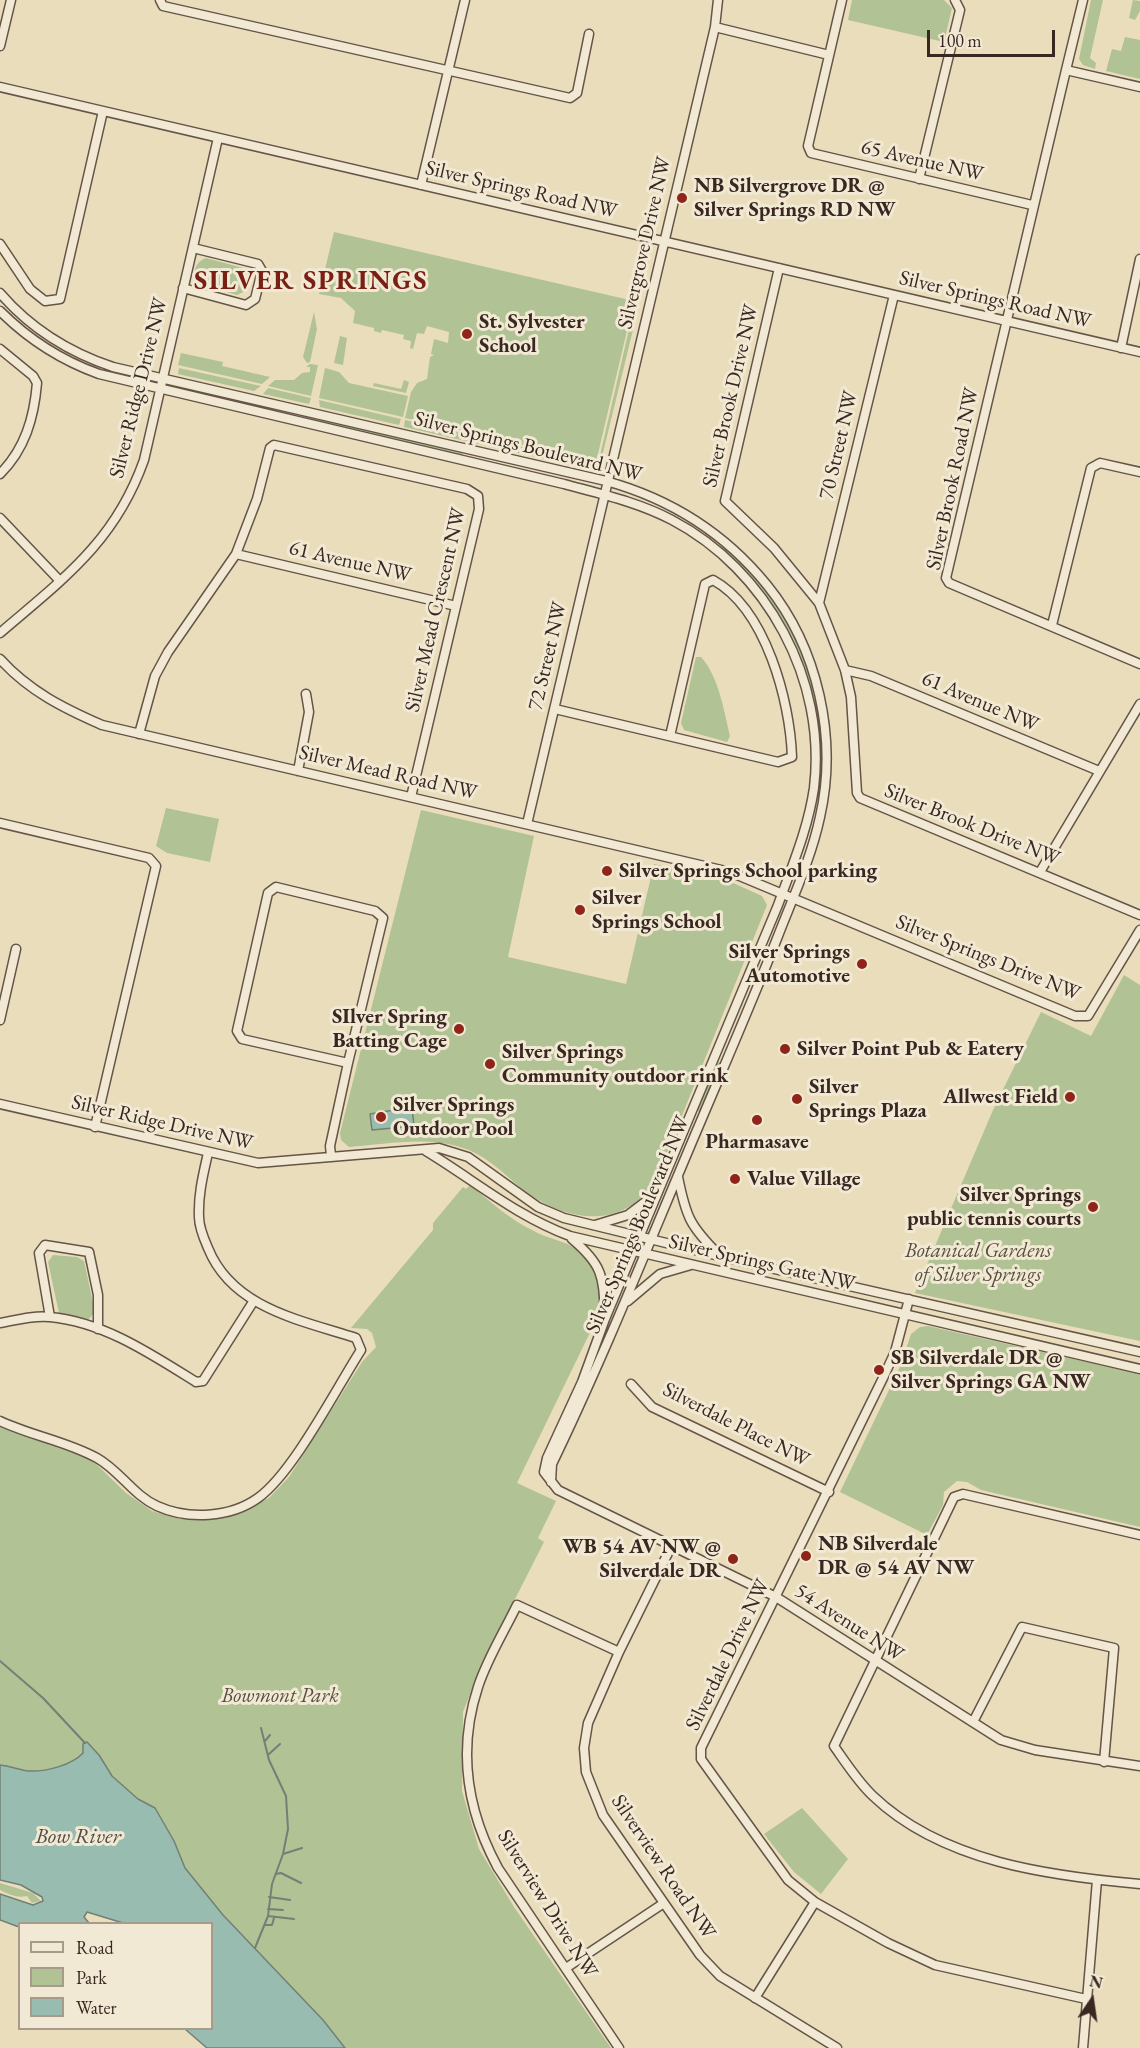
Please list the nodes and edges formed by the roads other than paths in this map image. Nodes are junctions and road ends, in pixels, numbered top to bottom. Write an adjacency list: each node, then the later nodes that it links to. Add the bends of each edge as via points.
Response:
1 (11, 0): 10 (street)
2 (160, 0): 12 (street, via 163,6)
3 (465, 0): 12 (street)
4 (718, 0): 8 (street, Silvergrove Drive NW)
5 (842, 0): 11 (street)
6 (955, 0): 18 (street, via 960,10)
7 (1083, 0): 13 (street)
8 (715, 27): 11 (street); 21 (street, Silvergrove Drive NW)
9 (589, 34): 12 (street, via 577,93 570,98)
10 (0, 46)
11 (829, 55): 18 (street, 65 Avenue NW, via 808,146 811,153)
12 (447, 69): 19 (street)
13 (1066, 70): 15 (street); 20 (street)
14 (0, 87): 16 (street, Silver Springs Road NW)
15 (1140, 87)
16 (103, 111): 17 (street, Silver Springs Road NW); 22 (street, via 60,299 45,301 30,289)
17 (218, 138): 19 (street, Silver Springs Road NW); 23 (street, Silver Ridge Drive NW)
18 (919, 179): 20 (street, 65 Avenue NW)
19 (421, 185): 21 (street, Silver Springs Road NW)
20 (1032, 205): 30 (street)
21 (663, 242): 25 (street, Silver Springs Road NW); 38 (street, Silvergrove Drive NW)
22 (0, 244)
23 (193, 248): 26 (street, Silver Ridge Drive NW); 26 (street, via 258,264 262,271 255,299 246,305)
24 (1140, 259): 31 (street)
25 (779, 268): 28 (street, Silver Springs Road NW); 43 (street, Silver Brook Drive NW, via 725,501 774,548)
26 (183, 288): 34 (street, Silver Ridge Drive NW)
27 (0, 293): 34 (street, Silver Springs Boulevard NW, via 30,324 58,344 93,360)
28 (894, 295): 30 (street, Silver Springs Road NW); 43 (street, 70 Street NW)
29 (0, 311): 35 (street, Silver Springs Boulevard NW, via 27,337 76,366)
30 (1007, 321): 31 (street, Silver Springs Road NW); 45 (street, Silver Brook Road NW, via 946,578 949,583)
31 (1121, 348): 33 (street, Silver Springs Road NW)
32 (0, 349): 37 (street, via 38,383 26,436 19,452)
33 (1140, 352)
34 (161, 378): 35 (street, Silver Ridge Drive NW); 38 (street, Silver Springs Boulevard NW)
35 (158, 390): 39 (street, Silver Springs Boulevard NW); 42 (street, Silver Ridge Drive NW, via 135,486 103,539)
36 (1140, 472): 45 (street, via 1100,463 1091,468)
37 (0, 474)
38 (606, 482): 39 (street, Silvergrove Drive NW); 62 (street, Silver Springs Boulevard NW, via 664,502 725,540 777,597 802,642 824,716 826,781 814,842)
39 (603, 494): 52 (street, 72 Street NW); 61 (street, Silver Springs Boulevard NW, via 656,512 712,546 758,592 790,645 812,714 815,772 803,837)
40 (0, 518): 42 (street)
41 (236, 554): 44 (street, 61 Avenue NW); 44 (street, Silver Mead Crescent NW, via 274,445 467,489 478,496 479,508); 53 (street, Silver Mead Crescent NW, via 163,660)
42 (60, 581): 46 (street, Silver Ridge Drive NW)
43 (819, 603): 49 (street, Silver Brook Drive NW)
44 (456, 606): 57 (street, Silver Mead Crescent NW)
45 (1052, 625): 48 (street, Silver Brook Road NW)
46 (0, 633)
47 (0, 659): 53 (street, Silver Mead Road NW, via 29,687 61,707 102,725)
48 (1140, 664)
49 (845, 670): 56 (street, 61 Avenue NW, via 872,676); 60 (street, Silver Brook Drive NW, via 860,798)
50 (306, 694): 55 (street, via 309,712)
51 (1140, 704): 56 (street)
52 (555, 709): 54 (street); 59 (street, 72 Street NW)
53 (139, 734): 55 (street, Silver Mead Road NW)
54 (670, 736): 54 (street, via 778,762 792,757 783,688 770,654 742,608 725,587 712,580 705,584)
55 (298, 771): 57 (street, Silver Mead Road NW)
56 (1099, 771): 60 (street)
57 (411, 797): 59 (street, Silver Mead Road NW)
58 (0, 823): 69 (street, via 148,858 156,866)
59 (527, 824): 61 (street, Silver Mead Road NW, via 730,872)
60 (1040, 872): 63 (street, Silver Brook Drive NW)
61 (782, 893): 62 (street, Silver Springs Drive NW); 74 (street, Silver Springs Boulevard NW)
62 (793, 897): 64 (street, Silver Springs Drive NW, via 1075,1016 1088,1016); 73 (street, Silver Springs Boulevard NW)
63 (1140, 915)
64 (1140, 930)
65 (16, 949): 66 (street)
66 (0, 1020)
67 (348, 1063): 67 (street, via 382,918 375,910 276,886 268,893 237,1031 242,1039); 72 (street)
68 (0, 1104): 69 (street, Silver Ridge Drive NW)
69 (95, 1127): 71 (street, Silver Ridge Drive NW)
70 (426, 1151): 72 (street, Silver Ridge Drive NW); 75 (street, Silver Springs Gate NW, via 439,1148 468,1156 538,1207); 76 (street, Silver Springs Gate NW, via 516,1212 540,1226)
71 (208, 1153): 72 (street, Silver Ridge Drive NW, via 269,1163); 84 (street, via 199,1194 203,1238 213,1262 231,1285)
72 (331, 1156)
73 (678, 1177): 78 (street, Silver Springs Boulevard NW); 81 (street, via 688,1218)
74 (658, 1193): 75 (street, via 628,1215); 77 (street, Silver Springs Boulevard NW)
75 (594, 1226): 77 (street, Silver Springs Gate NW)
76 (570, 1236): 79 (street, Silver Springs Gate NW); 88 (street, via 599,1268 605,1290)
77 (640, 1237): 78 (street, Silver Springs Gate NW); 79 (street, Silver Springs Boulevard NW)
78 (652, 1240): 80 (street, Silver Springs Boulevard NW); 81 (street, Silver Springs Gate NW)
79 (634, 1251): 80 (street, Silver Springs Gate NW); 88 (street, Silver Springs Boulevard NW)
80 (646, 1254): 82 (street, Silver Springs Gate NW); 85 (street, Silver Springs Boulevard NW)
81 (720, 1255): 83 (street, Silver Springs Gate NW)
82 (692, 1265): 85 (street, via 660,1274); 86 (street, Silver Springs Gate NW)
83 (909, 1299): 86 (street, Silverdale Drive NW); 91 (street, Silver Springs Gate NW)
84 (253, 1302): 90 (street, via 204,1381 196,1382 133,1343); 94 (street, via 356,1338 361,1350 285,1471 258,1498 212,1515 167,1509 137,1494 100,1459 67,1443)
85 (626, 1304): 95 (street, Silver Springs Boulevard NW, via 552,1464)
86 (905, 1316): 92 (street, Silver Springs Gate NW); 96 (street, Silverdale Drive NW, via 895,1352)
87 (50, 1317): 89 (street); 90 (street); 90 (street, via 39,1253 45,1245 89,1252 98,1295)
88 (605, 1319): 95 (street, Silver Springs Boulevard NW, via 582,1383 547,1458 544,1472)
89 (0, 1323)
90 (98, 1329)
91 (1140, 1352)
92 (1140, 1369)
93 (631, 1384): 96 (street, Silverdale Place NW, via 652,1407)
94 (0, 1421)
95 (550, 1481): 98 (street, 54 Avenue NW, via 558,1490)
96 (829, 1492): 99 (street, Silverdale Drive NW)
97 (1140, 1535): 101 (street, via 963,1494 954,1497)
98 (672, 1545): 99 (street, 54 Avenue NW); 100 (street, Silverview Road NW)
99 (776, 1597): 101 (street, 54 Avenue NW); 107 (street, Silverdale Drive NW, via 701,1748 701,1759 788,1880)
100 (619, 1652): 108 (street, Silverview Road NW, via 588,1723 586,1772 603,1815); 109 (street, Silverview Drive NW, via 517,1605 478,1686 468,1735 469,1791 483,1840)
101 (875, 1661): 102 (street, 54 Avenue NW); 105 (street, via 834,1746 874,1797 921,1830 971,1853)
102 (973, 1722): 103 (street, 54 Avenue NW, via 1001,1740); 103 (street, via 1022,1627 1114,1648)
103 (1104, 1762): 104 (street, 54 Avenue NW)
104 (1140, 1766)
105 (1097, 1880): 106 (street); 111 (street)
106 (1140, 1884)
107 (815, 1902): 110 (street); 111 (street, Silverdale Drive NW, via 935,1965)
108 (664, 1903): 109 (street); 110 (street, Silverview Road NW, via 700,1955 720,1976)
109 (566, 1968): 112 (street, Silverview Drive NW)
110 (755, 1998): 113 (street, Silverview Road NW)
111 (1086, 1999): 114 (street)
112 (619, 2048)
113 (837, 2048)
114 (1083, 2048)

